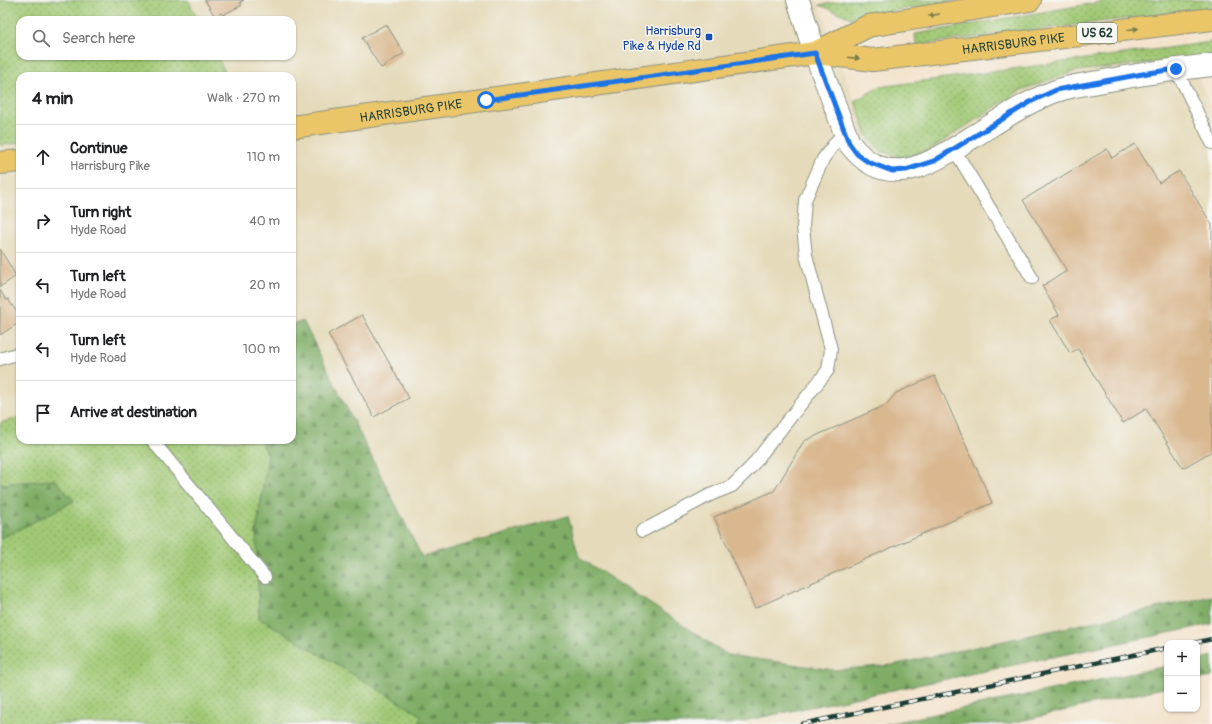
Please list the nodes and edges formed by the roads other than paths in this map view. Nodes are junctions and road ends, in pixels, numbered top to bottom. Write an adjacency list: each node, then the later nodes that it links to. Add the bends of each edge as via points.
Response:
1 (798, 0): 4 (street)
2 (1030, 0): 4 (main road, HARRISBURG PIKE / US 62, one-way to 4, via 868,26)
3 (1212, 19): 4 (main road, HARRISBURG PIKE / US 62, one-way to 3, via 873,60)
4 (815, 53): 7 (main road, HARRISBURG PIKE / US 62); 8 (street)
5 (1212, 65): 6 (street)
6 (1176, 69): 9 (lane); 10 (street, via 1056,90 1032,101)
7 (296, 126)
8 (844, 131): 10 (street, via 857,154 868,162 892,171 923,166); 17 (lane, via 823,159 805,200 803,227 806,255 831,349 828,370 751,467 732,486)
9 (1212, 143)
10 (954, 149): 13 (lane)
11 (16, 161): 12 (main road)
12 (0, 163)
13 (1032, 278)
14 (16, 354): 15 (lane)
15 (0, 359)
16 (155, 444): 18 (lane)
17 (642, 531)
18 (265, 577)

